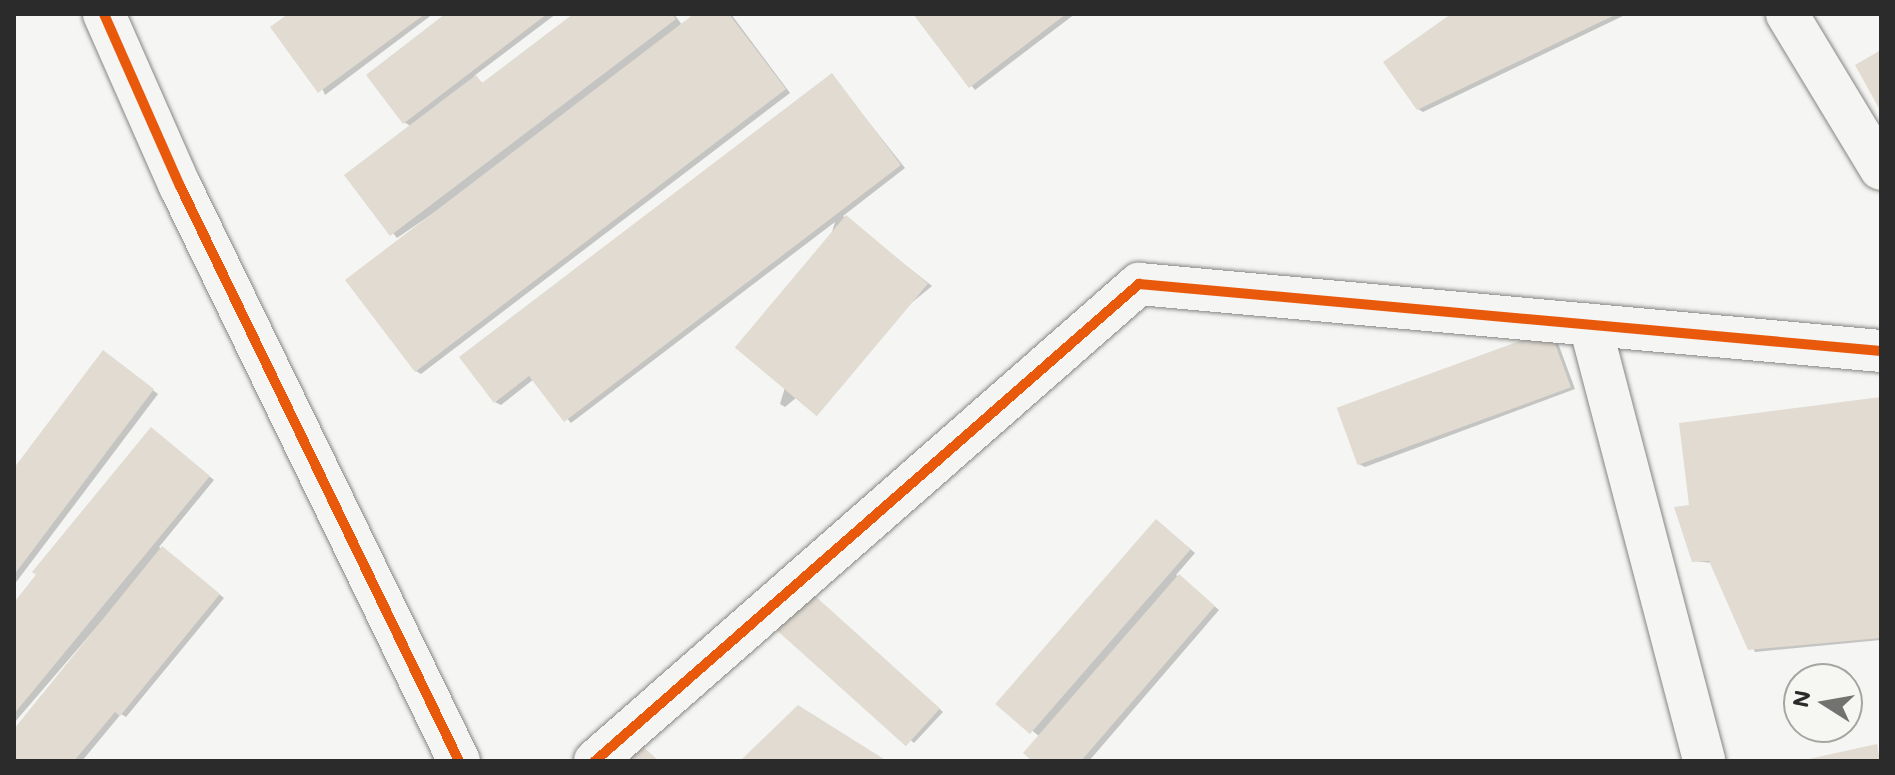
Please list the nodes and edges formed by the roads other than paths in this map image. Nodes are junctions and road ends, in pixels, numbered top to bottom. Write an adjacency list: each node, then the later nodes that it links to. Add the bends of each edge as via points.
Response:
1 (104, 14): 6 (street, via 180,186)
2 (1787, 14): 3 (street)
3 (1881, 169)
4 (1590, 325): 5 (street); 7 (street, via 1139,284); 8 (street)
5 (1881, 351)
6 (459, 761)
7 (595, 761)
8 (1704, 761)

